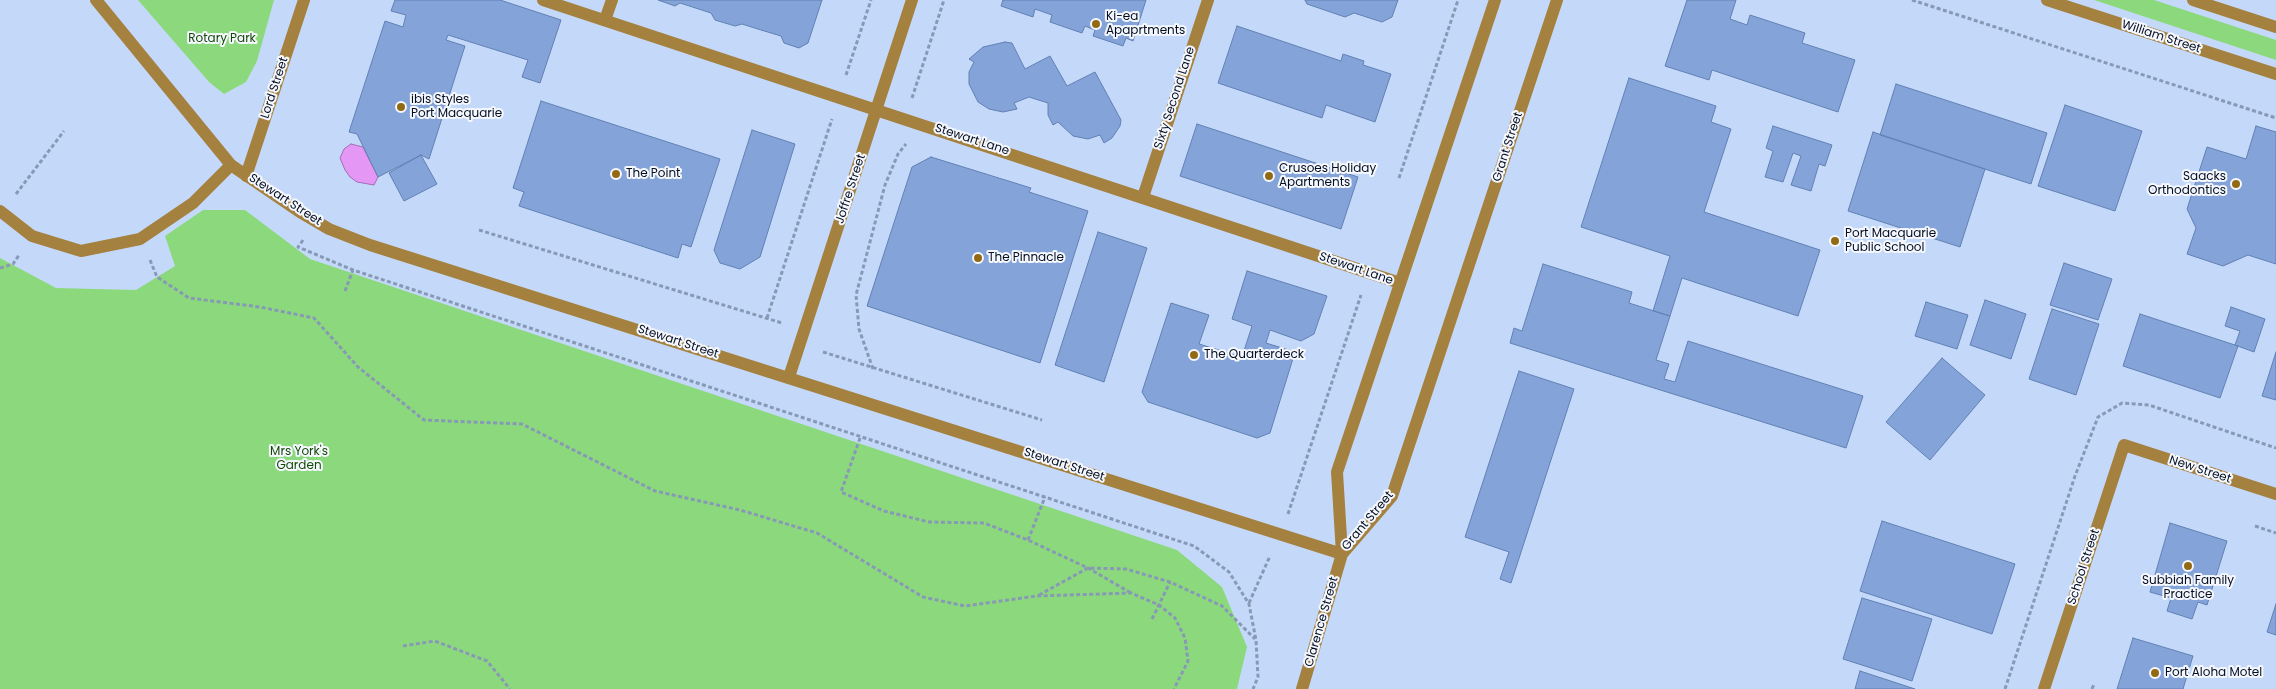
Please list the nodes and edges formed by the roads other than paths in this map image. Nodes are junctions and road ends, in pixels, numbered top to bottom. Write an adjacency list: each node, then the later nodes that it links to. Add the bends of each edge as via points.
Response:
1 (96, 0): 15 (street, Stewart Street)
2 (304, 0): 16 (street, Lord Street)
3 (543, 0): 11 (street, Stewart Lane)
4 (612, 0): 11 (street)
5 (912, 0): 14 (street, Joffre Street)
6 (1208, 0): 17 (street, Sixty Second Lane)
7 (1495, 0): 19 (street, Grant Street)
8 (1557, 0): 23 (street, Grant Street, via 1392,496)
9 (2047, 0): 13 (street, William Street)
10 (2193, 0): 12 (street)
11 (605, 20): 14 (street, Stewart Lane)
12 (2276, 27)
13 (2276, 74)
14 (877, 109): 17 (street, Stewart Lane); 20 (street, Joffre Street)
15 (231, 165): 16 (street, Stewart Street); 18 (street, via 193,203 140,239 81,251 32,236)
16 (246, 176): 20 (street, Stewart Street, via 329,229 370,245)
17 (1143, 197): 19 (street, Stewart Lane)
18 (0, 211)
19 (1400, 284): 23 (street, Grant Street, via 1337,472)
20 (790, 377): 23 (street, Stewart Street)
21 (2124, 445): 22 (street, New Street); 25 (street, School Street)
22 (2276, 494)
23 (1342, 554): 24 (street, Clarence Street)
24 (1302, 689)
25 (2044, 689)

